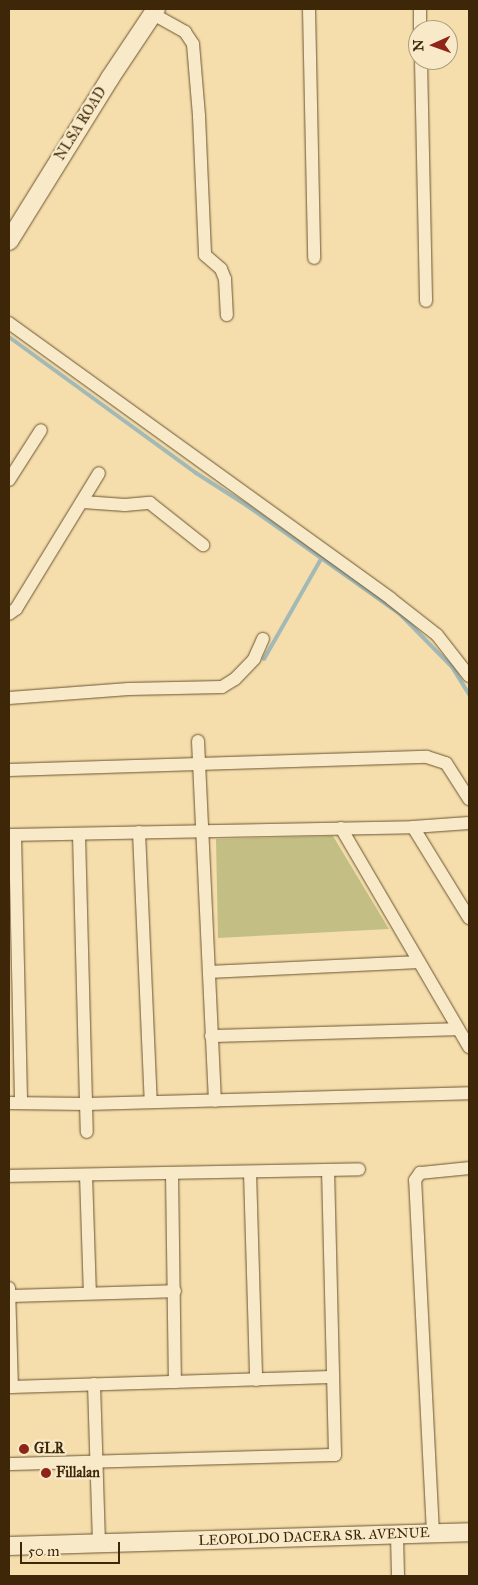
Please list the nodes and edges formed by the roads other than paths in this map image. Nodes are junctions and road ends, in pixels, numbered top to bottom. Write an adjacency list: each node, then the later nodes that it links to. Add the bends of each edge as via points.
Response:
1 (309, 9): 5 (street)
2 (155, 11): 4 (main road, NLSA ROAD); 7 (street, via 185,32 192,44 199,116 205,255 221,269 225,279)
3 (421, 70): 6 (street)
4 (9, 241)
5 (314, 258)
6 (426, 301)
7 (227, 315)
8 (9, 323): 16 (street, via 391,599 437,635)
9 (41, 430): 11 (street)
10 (99, 473): 12 (street)
11 (9, 480)
12 (82, 502): 13 (street, via 150,503); 14 (street, via 16,609)
13 (202, 545)
14 (9, 614)
15 (263, 638): 17 (street, via 254,659 235,679 222,687 111,690)
16 (469, 676)
17 (9, 698)
18 (198, 741): 19 (street)
19 (200, 765): 20 (street); 21 (street, via 438,758 454,772); 25 (street)
20 (9, 770)
21 (469, 799)
22 (469, 823): 23 (street)
23 (414, 827): 24 (street); 29 (street)
24 (341, 828): 25 (street); 30 (street)
25 (202, 830): 26 (street); 31 (street)
26 (139, 832): 28 (street); 37 (street)
27 (12, 835): 28 (street); 38 (street)
28 (78, 835): 39 (street)
29 (469, 918)
30 (419, 962): 31 (street); 32 (street)
31 (209, 972): 33 (street)
32 (457, 1029): 33 (street); 34 (street)
33 (211, 1036): 36 (street)
34 (469, 1047)
35 (469, 1093): 36 (street)
36 (215, 1101): 37 (street)
37 (151, 1102): 39 (street)
38 (15, 1103): 39 (street)
39 (87, 1104): 40 (street)
40 (87, 1132)
41 (469, 1168): 61 (street, via 420,1173 415,1180)
42 (328, 1170): 43 (street); 44 (street); 52 (street)
43 (359, 1170)
44 (250, 1172): 45 (street); 53 (street)
45 (172, 1173): 46 (street); 49 (street)
46 (86, 1175): 47 (street); 50 (street)
47 (9, 1176)
48 (9, 1288): 51 (street)
49 (175, 1291): 50 (street); 54 (street)
50 (90, 1293): 51 (street)
51 (9, 1296): 56 (street)
52 (333, 1377): 53 (street); 57 (street, via 335,1455)
53 (256, 1380): 54 (street)
54 (175, 1382): 55 (street)
55 (94, 1384): 56 (street); 57 (street)
56 (10, 1387)
57 (96, 1462): 58 (street); 62 (street)
58 (9, 1464)
59 (469, 1532): 61 (main road, LEOPOLDO DACERA SR. AVENUE)
60 (397, 1534): 61 (main road, LEOPOLDO DACERA SR. AVENUE); 62 (main road, LEOPOLDO DACERA SR. AVENUE); 64 (street)
61 (433, 1534)
62 (100, 1543): 63 (main road, LEOPOLDO DACERA SR. AVENUE)
63 (9, 1546)
64 (398, 1576)

